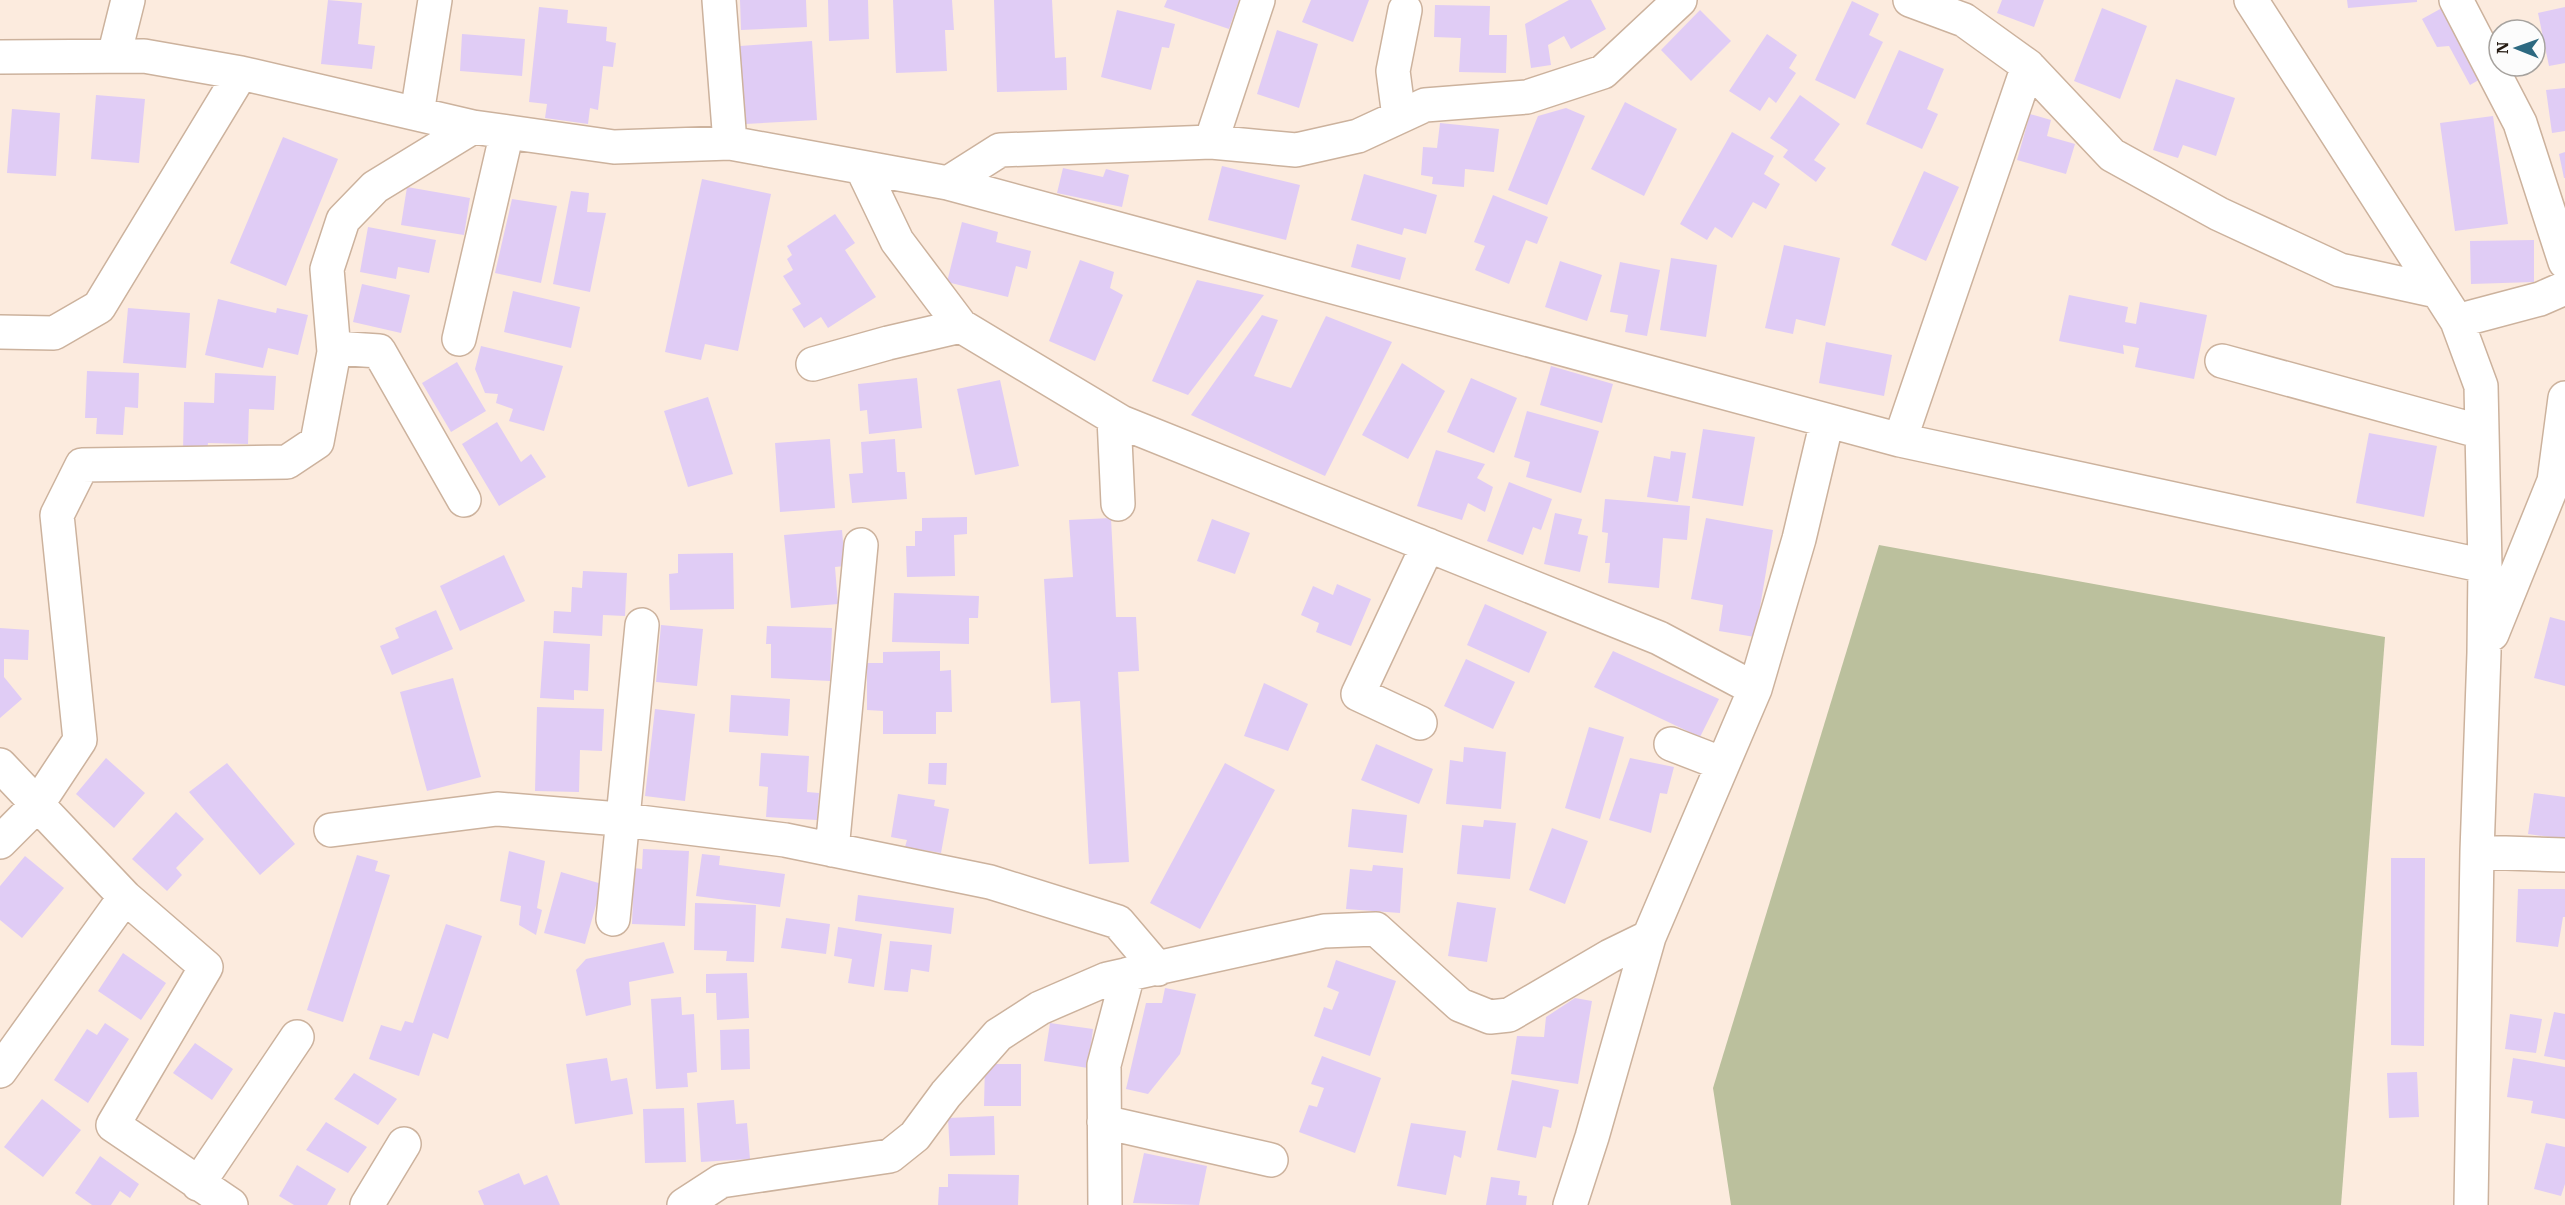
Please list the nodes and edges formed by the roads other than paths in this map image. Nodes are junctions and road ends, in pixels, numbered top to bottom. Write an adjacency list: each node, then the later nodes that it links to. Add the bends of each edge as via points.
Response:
1 (128, 0): 10 (street)
2 (435, 0): 14 (street)
3 (719, 0): 19 (street)
4 (1258, 0): 18 (street)
5 (1680, 0): 15 (street, via 1603,72 1527,97 1425,105)
6 (1910, 0): 12 (street, via 1964,20)
7 (2251, 0): 24 (street)
8 (2456, 0): 22 (street, via 2520,123)
9 (1405, 10): 15 (street, via 1393,71)
10 (114, 56): 11 (street); 13 (street, via 144,56)
11 (0, 57)
12 (2028, 66): 24 (street, via 2112,155 2219,214 2340,270); 36 (street)
13 (241, 73): 14 (street); 27 (street, via 99,307 54,333)
14 (417, 114): 16 (street)
15 (1399, 117): 18 (street, via 1358,136 1296,150)
16 (473, 127): 17 (street); 29 (street, via 375,187 344,220 327,269)
17 (507, 132): 19 (street, via 614,147); 28 (street)
18 (1211, 142): 21 (street, via 1000,150)
19 (730, 143): 20 (street)
20 (861, 168): 21 (street); 26 (street, via 897,241)
21 (948, 183): 34 (street)
22 (2565, 262)
23 (2565, 288): 25 (street, via 2540,299)
24 (2436, 291): 25 (street)
25 (2457, 321): 35 (street, via 2481,386)
26 (961, 326): 31 (street); 33 (street)
27 (0, 332)
28 (459, 339)
29 (334, 348): 37 (street, via 379,351); 49 (street, via 317,442 287,462 82,465 57,515 80,740)
30 (2222, 361): 35 (street)
31 (813, 364)
32 (2565, 398): 43 (street, via 2554,481)
33 (1114, 418): 38 (street); 40 (street)
34 (1827, 421): 36 (street); 44 (street, via 1799,539)
35 (2482, 432): 41 (street)
36 (1900, 440): 41 (street)
37 (464, 500)
38 (1118, 504)
39 (861, 544): 53 (street)
40 (1428, 545): 44 (street, via 1659,638); 45 (street, via 1358,694)
41 (2485, 566): 43 (street)
42 (642, 625): 50 (street)
43 (2484, 653): 54 (street)
44 (1755, 689): 47 (street)
45 (1420, 723)
46 (1671, 744): 47 (street)
47 (1723, 764): 58 (street)
48 (0, 765): 49 (street)
49 (37, 805): 52 (street); 56 (street)
50 (621, 820): 51 (street, via 497,809); 53 (street, via 785,840); 57 (street)
51 (331, 830)
52 (0, 842)
53 (832, 850): 59 (street, via 990,882 1118,922)
54 (2476, 852): 55 (street); 71 (street)
55 (2565, 855)
56 (125, 897): 61 (street); 65 (street, via 206,968 113,1125)
57 (613, 919)
58 (1649, 937): 59 (street, via 1509,1015 1490,1017 1460,1005 1376,929 1324,931); 70 (street)
59 (1143, 972): 62 (street, via 1104,1065); 68 (street, via 1107,979 1040,1008 998,1035 915,1136 890,1156 721,1181)
60 (297, 1037): 65 (street)
61 (0, 1071)
62 (1104, 1122): 64 (street); 69 (street)
63 (404, 1144): 67 (street)
64 (1270, 1160)
65 (198, 1184): 66 (street)
66 (231, 1205)
67 (367, 1205)
68 (684, 1205)
69 (1105, 1205)
70 (1570, 1205)
71 (2471, 1205)

